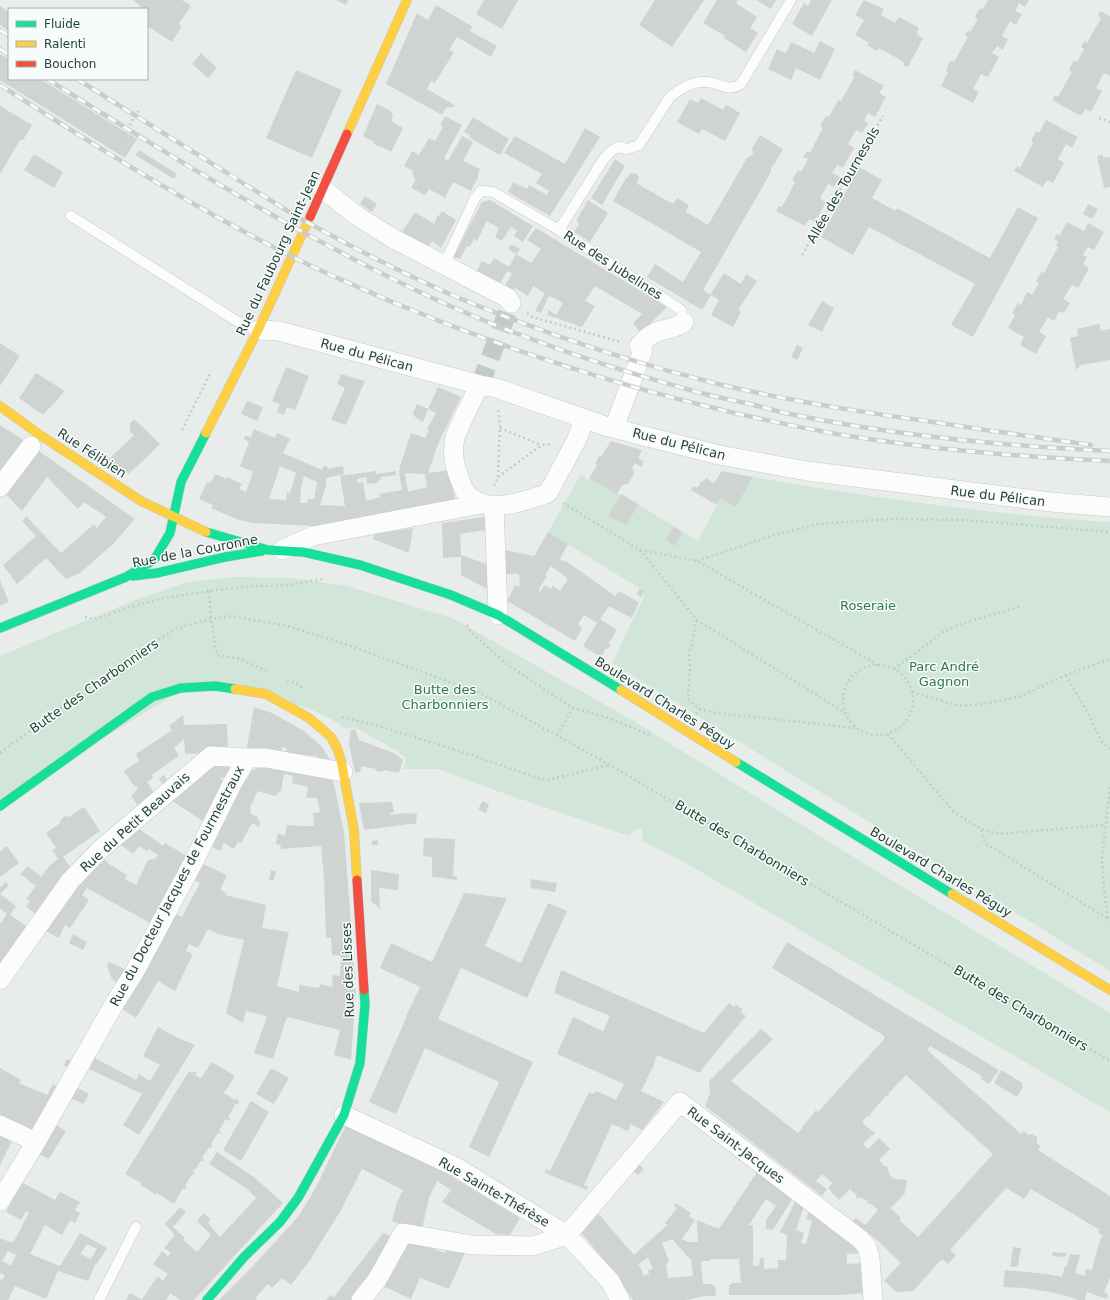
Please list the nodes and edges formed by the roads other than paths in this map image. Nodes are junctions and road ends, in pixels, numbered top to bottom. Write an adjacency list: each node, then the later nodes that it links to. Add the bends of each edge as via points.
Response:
1 (407, 0): 3 (main road, Rue du Faubourg Saint-Jean)
2 (791, 0): 5 (lane, via 741,84 727,88 707,82 688,86 676,92 670,97 639,145 627,149 618,147 603,160)
3 (323, 189): 6 (street, via 394,239); 9 (main road, Rue du Faubourg Saint-Jean)
4 (71, 216): 9 (lane, via 236,320)
5 (559, 230): 6 (lane, Rue des Jubelines, via 493,192 481,191 475,198); 8 (lane, Rue des Jubelines, via 677,307 681,310)
6 (444, 265): 7 (street, via 508,298)
7 (511, 302)
8 (684, 322): 13 (street, Rue des Jubelines, via 676,327 658,331 647,337 639,346 643,350)
9 (258, 330): 10 (street, Rue du Pélican, via 279,330); 18 (main road, Rue du Faubourg Saint-Jean, via 181,482)
10 (488, 387): 12 (street, Rue du Pélican); 16 (street, via 473,397 455,438 453,452 455,466 467,494)
11 (0, 406): 18 (main road, Rue Félibien, via 141,501)
12 (585, 419): 13 (street, Rue du Pélican); 16 (street, via 548,493 528,500)
13 (614, 428): 17 (street, Rue du Pélican, via 718,455 807,471)
14 (31, 446): 15 (street)
15 (0, 487)
16 (487, 505): 19 (street, via 313,536); 21 (street)
17 (1110, 507)
18 (173, 517): 19 (main road, Boulevard Charles Péguy, via 204,531); 20 (main road, Rue de la Couronne, via 170,533 154,560)
19 (275, 550): 20 (main road, Rue de la Couronne, via 225,557 158,573); 21 (main road, Boulevard Charles Péguy, via 303,552 360,565 451,595)
20 (126, 577): 22 (main road, Rue de la Couronne)
21 (498, 615): 27 (main road, Boulevard Charles Péguy)
22 (0, 628)
23 (247, 758): 24 (street, Rue du Docteur Jacques de Fourmestraux, via 266,758); 26 (street, Rue du Petit Beauvais, via 211,756 101,849 70,881); 30 (street, Rue du Docteur Jacques de Fourmestraux, via 135,971)
24 (343, 772): 25 (main road, Rue des Lisses, via 337,748 331,737 309,718 266,694 215,686 181,688 152,697); 28 (main road, Rue des Lisses, via 354,830 365,1005 360,1062)
25 (0, 806)
26 (0, 980)
27 (1110, 990)
28 (344, 1114): 33 (street, Rue Sainte-Thérèse, via 456,1167); 35 (main road, Rue des Lisses, via 298,1198 280,1222 244,1256)
29 (0, 1125): 30 (street)
30 (36, 1142): 31 (street, Rue du Docteur Jacques de Fourmestraux)
31 (0, 1201)
32 (136, 1227): 34 (lane)
33 (567, 1235): 36 (street, via 533,1246 472,1245 403,1234 377,1280); 37 (street, Rue Sainte-Thérèse, via 610,1282); 38 (street, Rue Saint-Jacques, via 680,1102 860,1239 867,1247 870,1258)
34 (99, 1300)
35 (207, 1300)
36 (361, 1300)
37 (620, 1300)
38 (873, 1300)

